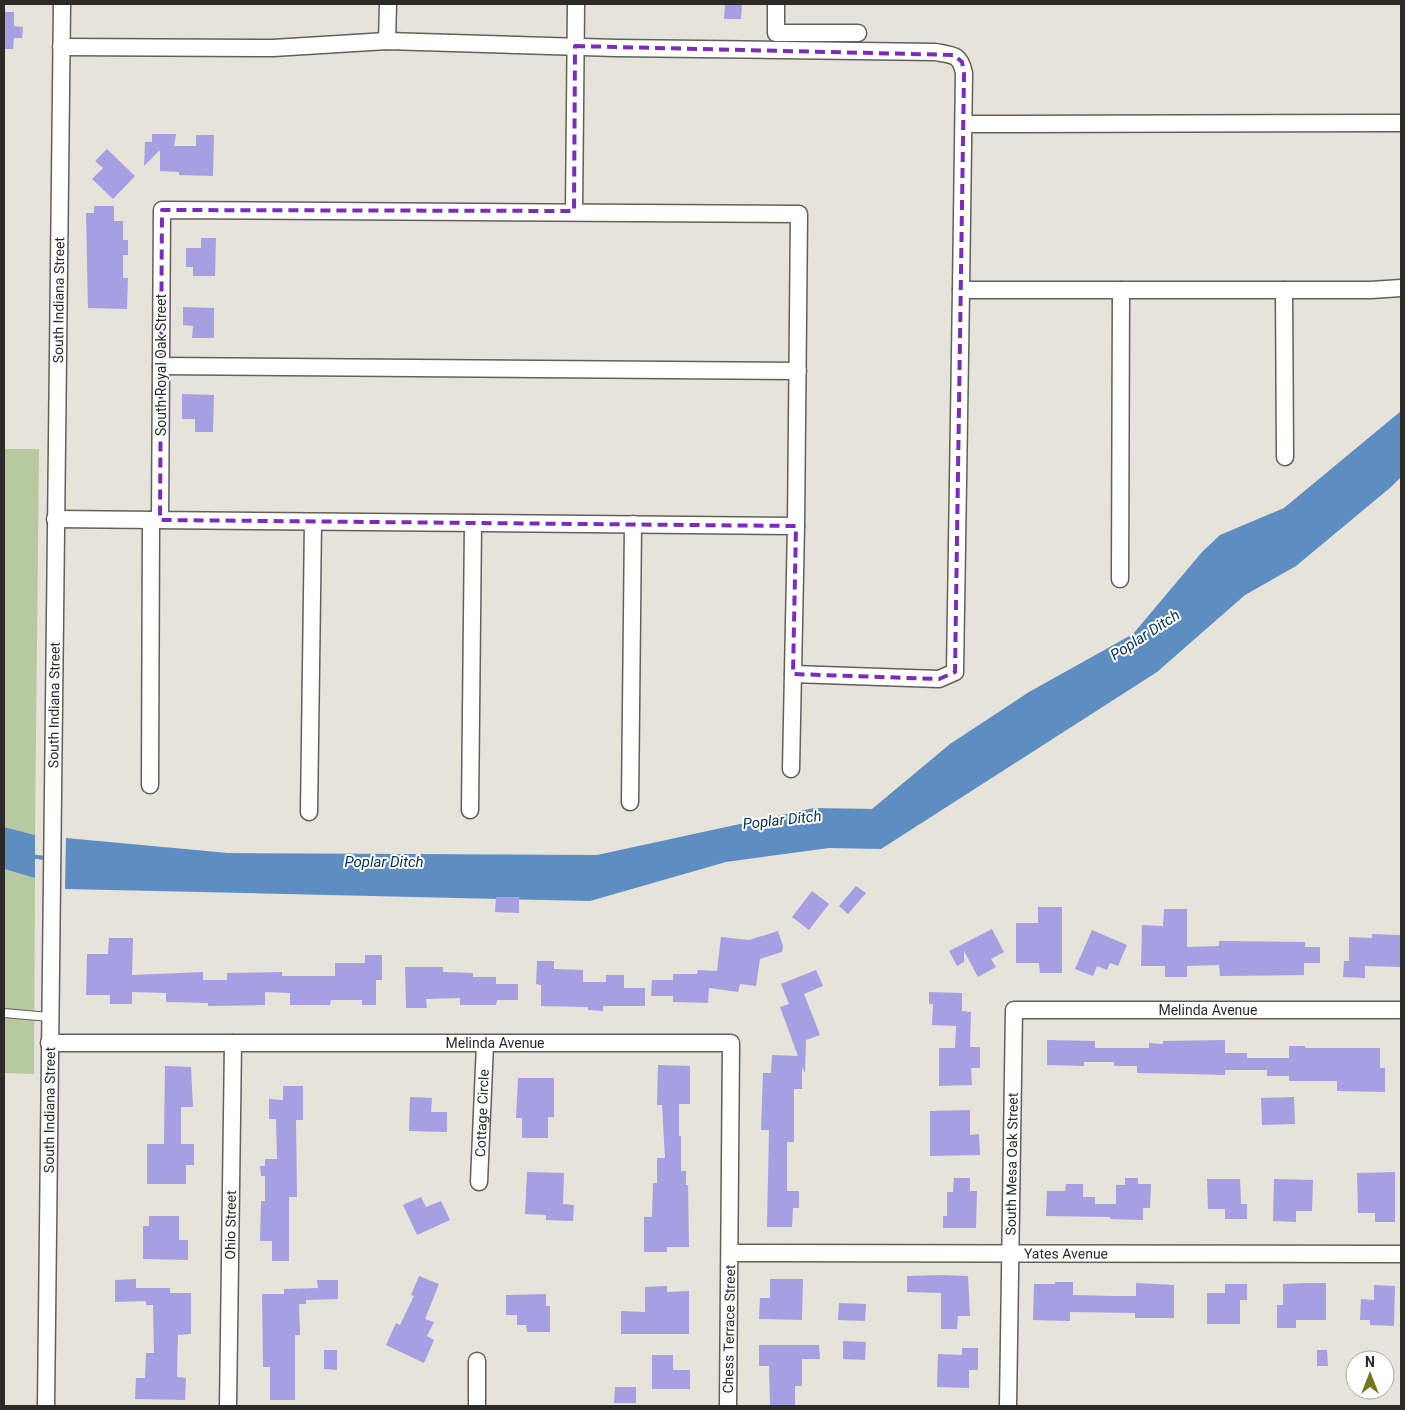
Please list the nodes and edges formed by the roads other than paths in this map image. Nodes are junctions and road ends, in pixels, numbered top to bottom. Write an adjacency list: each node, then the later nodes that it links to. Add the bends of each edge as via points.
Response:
1 (62, 4): 8 (street, South Indiana Street)
2 (388, 4): 6 (street)
3 (576, 4): 7 (street)
4 (776, 4): 5 (street, via 776,33)
5 (858, 33)
6 (387, 41): 7 (street); 8 (street, via 273,48)
7 (575, 46): 10 (street, via 935,52 954,55 962,62 964,74); 11 (street)
8 (61, 47): 19 (street, South Indiana Street)
9 (1401, 123): 10 (street)
10 (964, 124): 13 (street)
11 (574, 211): 16 (street, South Royal Oak Street, via 162,210); 17 (street, via 799,214)
12 (1401, 288): 15 (street)
13 (961, 290): 14 (street); 26 (street, via 955,672 939,679)
14 (1121, 290): 15 (street); 25 (street)
15 (1284, 290): 18 (street)
16 (161, 366): 17 (street); 20 (street, South Royal Oak Street)
17 (798, 371): 24 (street)
18 (1285, 457)
19 (55, 519): 20 (street); 35 (street, South Indiana Street)
20 (155, 520): 21 (street); 28 (street, South Royal Oak Street)
21 (312, 522): 22 (street); 31 (street)
22 (473, 523): 23 (street); 30 (street)
23 (633, 524): 24 (street); 29 (street)
24 (796, 526): 26 (street)
25 (1120, 580)
26 (793, 674): 27 (street)
27 (791, 769)
28 (150, 784)
29 (630, 802)
30 (470, 810)
31 (309, 812)
32 (1014, 1010): 33 (street, Melinda Avenue); 40 (street, South Mesa Oak Street)
33 (1401, 1010)
34 (4, 1014): 35 (lane)
35 (49, 1017): 36 (street, South Indiana Street)
36 (49, 1043): 37 (street, Melinda Avenue); 44 (street, South Indiana Street)
37 (233, 1043): 38 (street, Melinda Avenue); 45 (street, Ohio Street)
38 (485, 1044): 39 (street, Cottage Circle); 41 (street, Melinda Avenue, via 732,1043)
39 (479, 1182)
40 (1009, 1252): 41 (street, Yates Avenue); 42 (street, Yates Avenue); 48 (street, South Mesa Oak Street)
41 (731, 1253): 47 (street, Chess Terrace Street)
42 (1401, 1254)
43 (477, 1361): 46 (street)
44 (46, 1406)
45 (228, 1406)
46 (478, 1406)
47 (728, 1406)
48 (1008, 1406)

